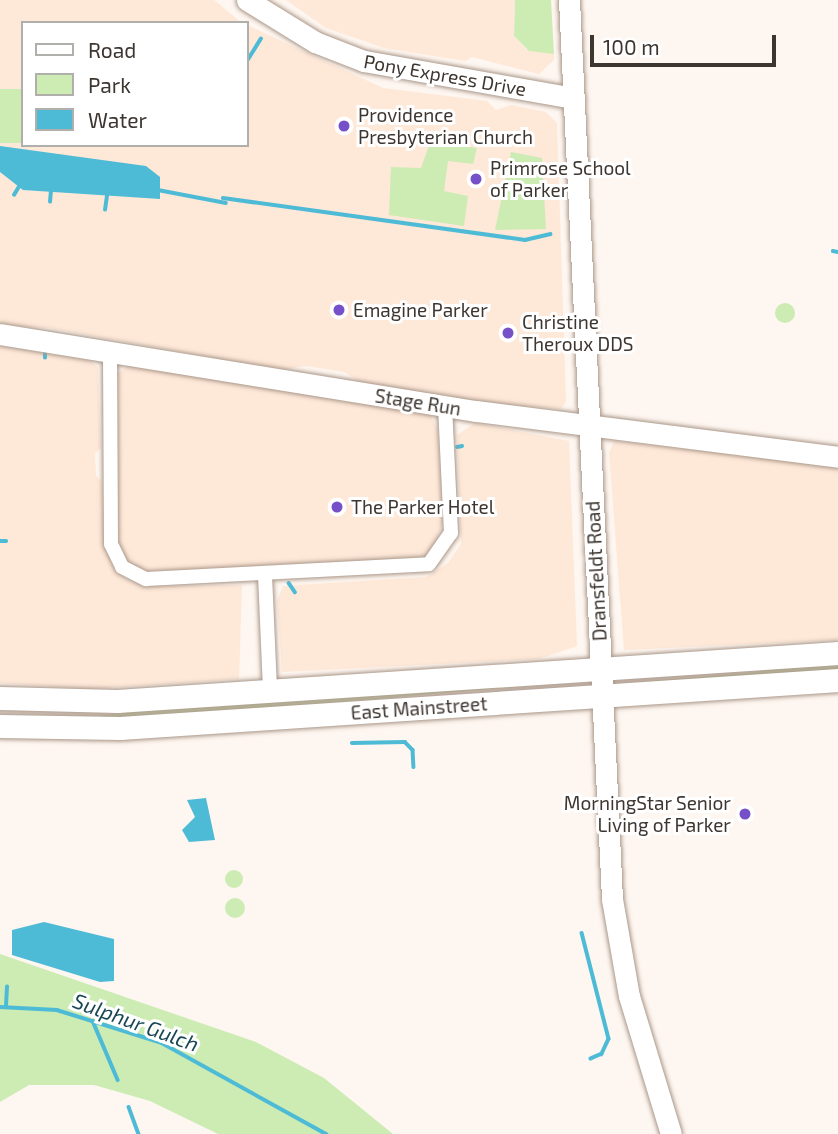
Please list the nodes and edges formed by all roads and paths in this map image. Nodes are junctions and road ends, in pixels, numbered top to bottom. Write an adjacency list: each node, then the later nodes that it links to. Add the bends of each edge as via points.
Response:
1 (247, 0): 3 (street, Pony Express Drive, via 323,46 364,61)
2 (569, 0): 3 (street, Dransfeldt Road)
3 (574, 98): 7 (street, Dransfeldt Road)
4 (0, 334): 5 (street, Stage Run)
5 (110, 352): 6 (street, Stage Run); 9 (street, via 116,559 149,579)
6 (445, 406): 7 (street, Stage Run); 9 (street, via 451,533 435,560 411,570)
7 (588, 425): 8 (street, Stage Run); 11 (street, Dransfeldt Road)
8 (838, 457)
9 (265, 575): 13 (street)
10 (838, 653): 11 (main road, East Mainstreet)
11 (600, 668): 13 (main road, East Mainstreet); 14 (street, Dransfeldt Road)
12 (838, 680): 14 (main road, East Mainstreet)
13 (270, 690): 15 (main road, East Mainstreet, via 97,701)
14 (600, 696): 16 (main road, East Mainstreet, via 120,728); 17 (street, Dransfeldt Road, via 619,950)
15 (0, 698)
16 (0, 726)
17 (671, 1134)

